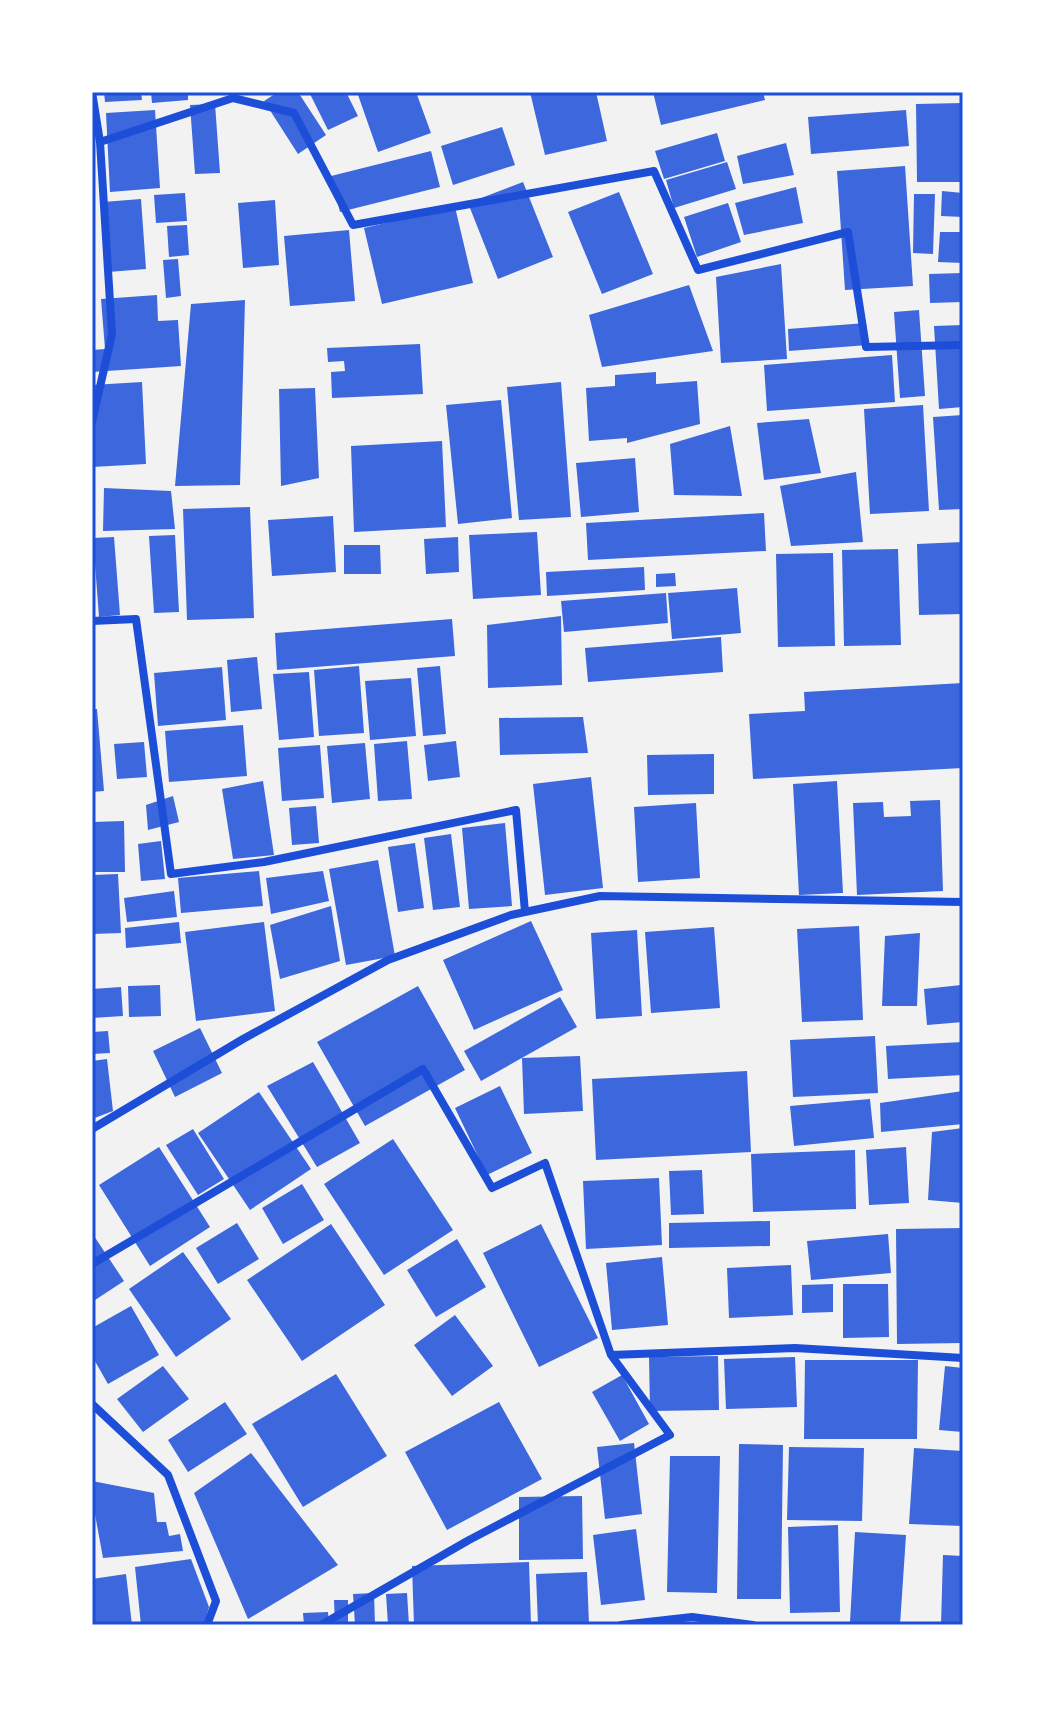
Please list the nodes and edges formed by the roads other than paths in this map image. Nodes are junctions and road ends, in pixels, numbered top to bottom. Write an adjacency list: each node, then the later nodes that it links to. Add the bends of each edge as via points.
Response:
1 (92, 92): 2 (street)
2 (100, 142): 3 (street, via 233,98 294,113 353,225 654,171 698,270 848,232 866,347); 4 (street, via 112,334)
3 (963, 345)
4 (92, 422)
5 (92, 621): 7 (street, via 136,619 171,874 264,862 516,810)
6 (963, 902): 7 (street, via 600,896)
7 (525, 912): 8 (street, via 388,960)
8 (92, 1129)
9 (92, 1264): 10 (street, via 423,1069 492,1188 545,1163)
10 (611, 1355): 11 (street, via 795,1348); 14 (street, via 670,1435)
11 (963, 1358)
12 (92, 1404): 13 (street, via 168,1475 216,1601)
13 (207, 1625)
14 (321, 1625)
15 (621, 1625): 16 (street, via 692,1617)
16 (753, 1625)

